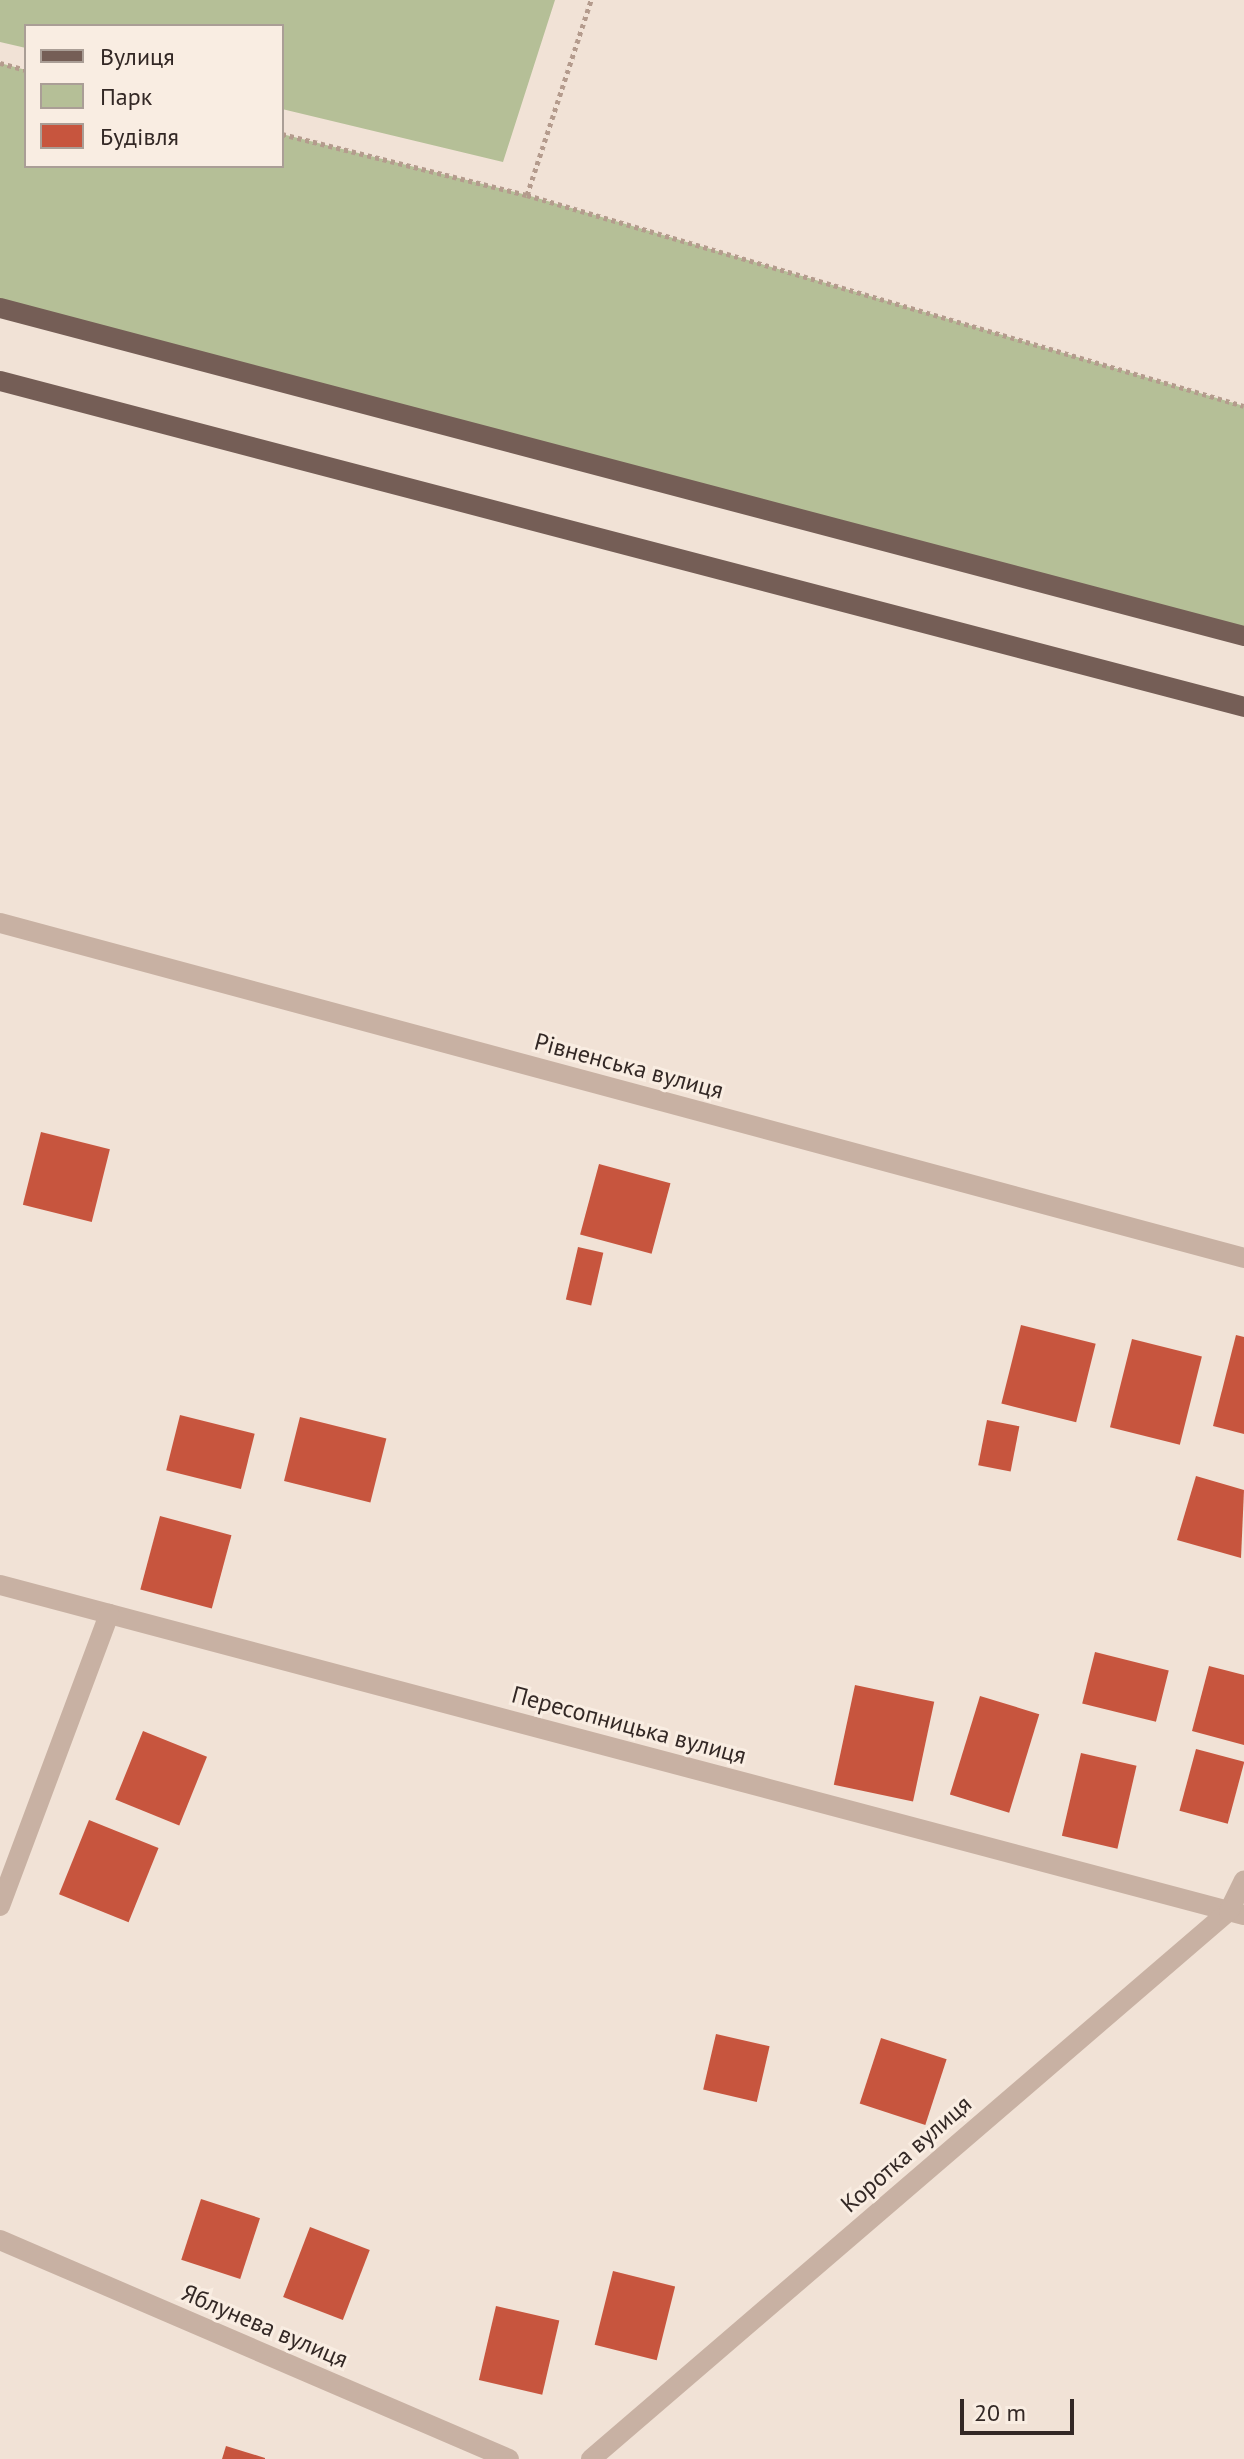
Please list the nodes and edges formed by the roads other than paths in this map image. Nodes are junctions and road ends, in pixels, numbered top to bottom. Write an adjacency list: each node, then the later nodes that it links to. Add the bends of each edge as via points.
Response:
1 (0, 308): 3 (main road)
2 (0, 381): 4 (main road)
3 (1244, 636)
4 (1244, 707)
5 (0, 923): 6 (street, Рівненська вулиця)
6 (1244, 1258)
7 (0, 1585): 8 (street, Пересопницька вулиця)
8 (109, 1614): 10 (street); 11 (street, Пересопницька вулиця)
9 (1244, 1880): 11 (street, Коротка вулиця)
10 (0, 1906)
11 (1236, 1913): 14 (street, Коротка вулиця)
12 (0, 2240): 13 (street, Яблунева вулиця)
13 (509, 2459)
14 (591, 2459)

